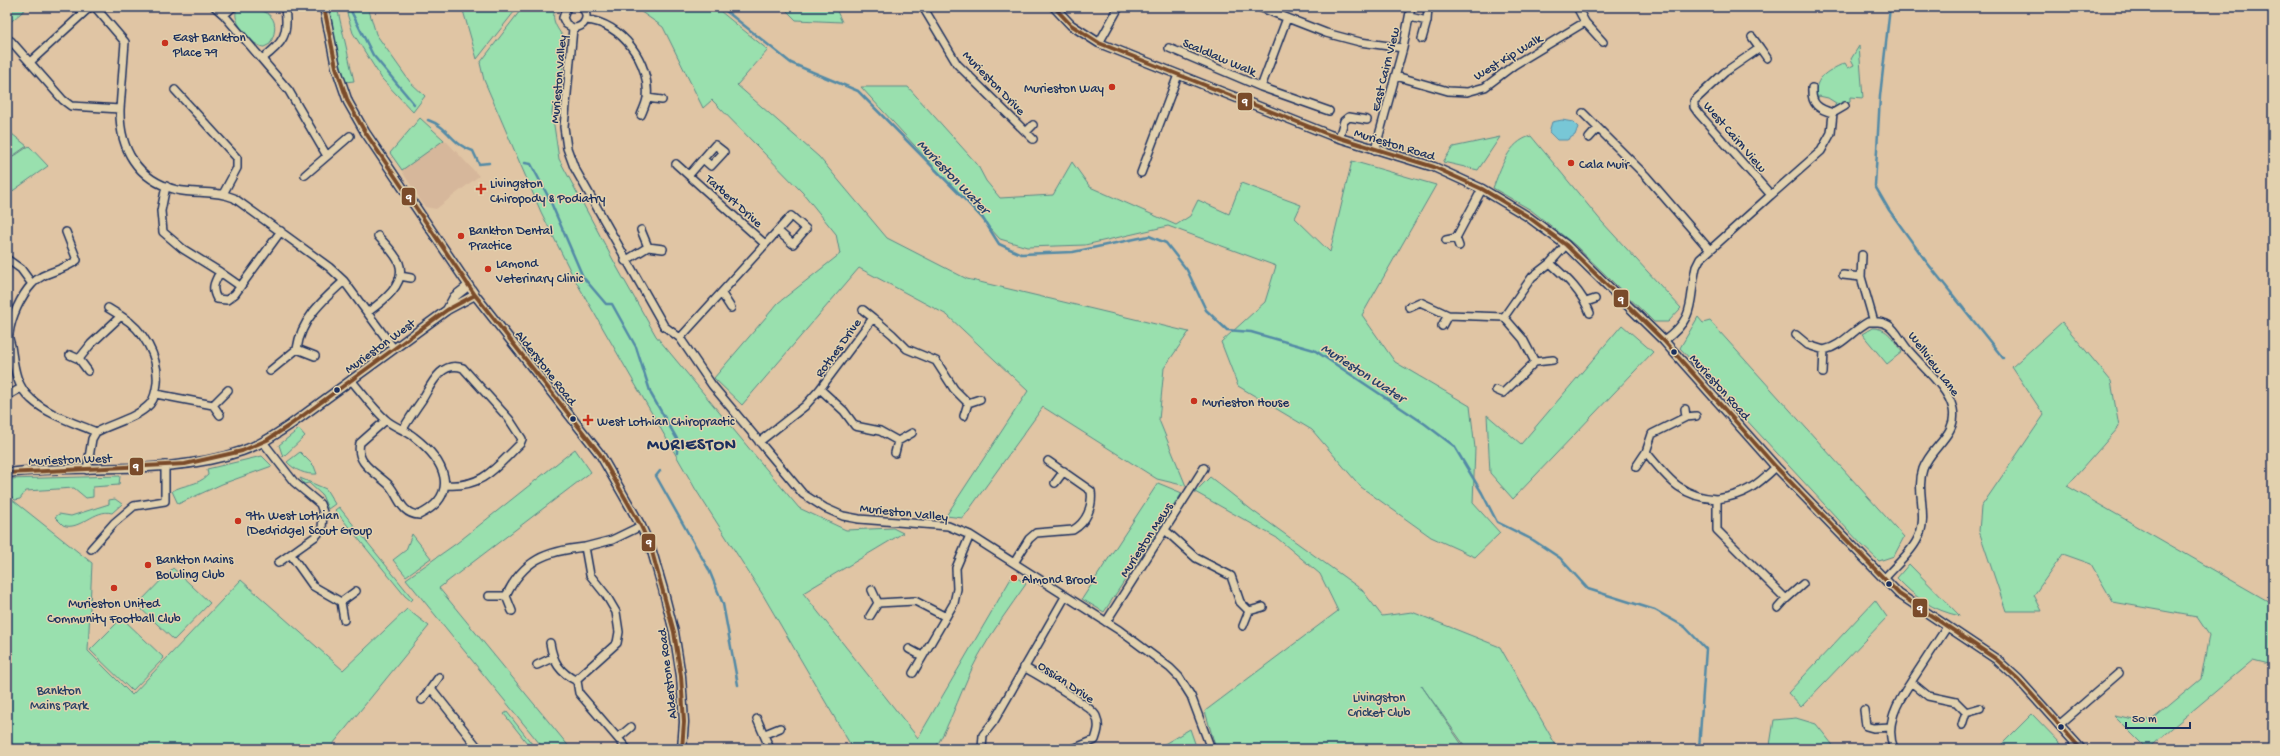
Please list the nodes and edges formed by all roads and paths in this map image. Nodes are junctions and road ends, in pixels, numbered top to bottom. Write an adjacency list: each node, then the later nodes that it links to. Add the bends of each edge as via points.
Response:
1 (78, 7): 17 (street)
2 (90, 7): 17 (street)
3 (95, 7): 44 (street, via 125,42)
4 (215, 7): 18 (street)
5 (233, 7): 18 (street)
6 (282, 7): 34 (street, via 285,9 287,25 283,38)
7 (324, 7): 95 (street, Alderstone Road, via 336,67 348,102 365,132)
8 (567, 7): 24 (street, Murieston Valley, via 563,18 566,24)
9 (581, 7): 21 (street, via 586,12)
10 (923, 7): 52 (street, Murieston Drive, via 957,64)
11 (1054, 7): 29 (street, Murieston Road, via 1071,25)
12 (1119, 7): 29 (street)
13 (1259, 7): 20 (street)
14 (1411, 7): 19 (street, East Cairn View)
15 (1428, 7): 22 (street)
16 (1577, 7): 23 (street)
17 (83, 13): 35 (street)
18 (224, 15): 34 (street)
19 (1410, 17): 22 (street, East Cairn View); 31 (street, East Cairn View)
20 (1287, 18): 31 (street, via 1326,34); 38 (street, Scaldlaw Walk)
21 (586, 20): 24 (street, Murieston Valley, via 581,26); 41 (street, via 596,20 607,25 634,50 641,60 644,71)
22 (1426, 21): 26 (street)
23 (1586, 22): 28 (street); 37 (street, West Kip Walk, via 1485,87 1467,92 1448,91)
24 (573, 28): 85 (street, Murieston Valley, via 564,109 567,148 574,167)
25 (1752, 37): 32 (street)
26 (1422, 39)
27 (11, 41): 35 (street)
28 (1603, 42)
29 (1099, 43): 36 (street, Murieston Road)
30 (1169, 48): 38 (street, Scaldlaw Walk)
31 (1403, 48): 37 (street, East Cairn View)
32 (1760, 48): 33 (street); 69 (street, West Cairn View, via 1724,72 1698,96 1694,106)
33 (1767, 58)
34 (262, 59): 58 (street, via 289,91)
35 (30, 62): 44 (street, via 71,106)
36 (1178, 75): 54 (street, Murieston Road); 61 (street)
37 (1396, 76): 57 (street, East Cairn View)
38 (1261, 87): 45 (street, Scaldlaw Walk)
39 (1812, 88): 47 (street, via 1815,105)
40 (175, 90): 68 (street, via 184,105 237,158 237,168)
41 (647, 98): 42 (street); 48 (street)
42 (662, 100)
43 (1845, 106): 47 (street)
44 (120, 109): 66 (street, via 121,133 129,155 145,174)
45 (1329, 111)
46 (1583, 113): 51 (street)
47 (1833, 113): 69 (street, via 1831,132 1821,151)
48 (641, 116)
49 (1367, 120): 54 (street, via 1349,117 1344,121)
50 (1032, 125): 52 (street, Murieston Drive)
51 (1598, 128): 55 (street); 82 (street, via 1646,176)
52 (1026, 132): 56 (street, Murieston Drive)
53 (350, 136): 58 (street)
54 (1339, 138): 57 (street, Murieston Road)
55 (1589, 138)
56 (1033, 139)
57 (1375, 150): 67 (street, Murieston Road, via 1434,167)
58 (328, 156): 64 (street)
59 (703, 159): 65 (street, Tarbert Drive)
60 (676, 164): 65 (street, Tarbert Drive)
61 (1145, 164): 62 (street); 63 (street)
62 (1153, 167)
63 (1141, 173)
64 (305, 175)
65 (689, 175): 77 (street, Tarbert Drive)
66 (166, 186): 68 (street, via 182,191); 87 (street, via 161,211 163,232 183,249)
67 (1482, 189): 75 (street); 78 (street, Murieston Road, via 1527,216)
68 (223, 194): 71 (street, via 244,204)
69 (1771, 195): 82 (street)
70 (641, 230): 80 (street)
71 (281, 231): 92 (street); 94 (street)
72 (778, 231): 77 (street, Tarbert Drive)
73 (66, 232): 93 (street, via 77,260 60,271 43,275)
74 (378, 236): 89 (street, via 399,264)
75 (1456, 238): 76 (street); 79 (street)
76 (1446, 240)
77 (765, 244): 96 (street, Tarbert Drive)
78 (1566, 245): 86 (street); 116 (street, Murieston Road)
79 (1459, 246)
80 (648, 247): 81 (street); 85 (street)
81 (663, 249)
82 (1709, 249): 116 (street, via 1696,267 1688,319 1679,330)
83 (1862, 255): 90 (street)
84 (7, 259): 93 (street, via 21,269)
85 (625, 261): 115 (street, Murieston Valley, via 664,326)
86 (1550, 263): 99 (street, via 1572,282); 109 (street, via 1532,277)
87 (220, 272): 94 (street); 94 (street, via 213,290 217,299 227,300)
88 (1843, 275): 90 (street)
89 (400, 276): 91 (street); 105 (street, via 391,292)
90 (1861, 277): 111 (street)
91 (411, 278)
92 (344, 281): 105 (street); 117 (street, via 312,313 301,330)
93 (32, 284): 113 (street, via 22,298)
94 (240, 286)
95 (468, 286): 97 (street, Alderstone Road); 103 (street, Murieston West, via 454,297)
96 (722, 294): 102 (street); 115 (street, Tarbert Drive)
97 (475, 295): 103 (street, Murieston West); 163 (street, Alderstone Road, via 600,454)
98 (1595, 299): 99 (street)
99 (1586, 302): 106 (street)
100 (1409, 307): 107 (street, via 1419,298)
101 (108, 308): 108 (street)
102 (731, 308)
103 (447, 310): 118 (street, Murieston West)
104 (863, 310): 110 (street, Rothes Drive)
105 (368, 312): 118 (street)
106 (1590, 313)
107 (1448, 315): 109 (street); 112 (street)
108 (121, 316): 122 (street); 133 (street, via 148,344 156,362)
109 (1504, 317): 124 (street, via 1523,339)
110 (873, 318): 130 (street, Rothes Drive); 136 (street, Rothes Drive, via 907,349 936,361 954,389)
111 (1874, 322): 119 (street, via 1863,325 1846,340); 171 (street, Wellview Lane, via 1886,323 1894,328 1905,346 1949,398 1954,415 1951,429 1929,457 1921,474 1923,518 1917,541)
112 (1442, 326)
113 (8, 332): 129 (street)
114 (1796, 335): 119 (street, via 1808,345)
115 (680, 338): 149 (street, Murieston Valley, via 712,385)
116 (1664, 341): 155 (street, Murieston Road)
117 (298, 349): 121 (street); 126 (street)
118 (394, 349): 128 (street, Murieston West)
119 (1824, 350): 127 (street)
120 (70, 355): 122 (street)
121 (315, 356)
122 (79, 358): 125 (street)
123 (1553, 360): 124 (street)
124 (1535, 362): 132 (street)
125 (88, 371)
126 (270, 371)
127 (1823, 373)
128 (351, 380): 143 (street); 148 (street, Murieston West)
129 (21, 388): 134 (street); 145 (street, via 45,409)
130 (820, 389): 147 (street, Rothes Drive, via 844,411 855,426 880,431); 149 (street, Rothes Drive, via 805,406)
131 (228, 390): 137 (street)
132 (1502, 393)
133 (156, 394): 137 (street); 145 (street, via 151,403 141,411)
134 (7, 396)
135 (980, 399): 136 (street)
136 (968, 403): 140 (street)
137 (213, 405): 139 (street)
138 (1685, 409): 142 (street)
139 (220, 415)
140 (964, 416)
141 (1696, 416): 142 (street)
142 (1686, 417): 150 (street, via 1652,434)
143 (386, 420): 144 (street); 161 (street, via 360,442 359,453 364,464 388,484 406,511 419,515 428,511 441,496)
144 (403, 429): 161 (street, via 432,454); 161 (street, via 431,384 439,374 451,366 464,368 509,420 522,439 490,475 464,485)
145 (96, 432): 157 (street, via 92,439)
146 (912, 433): 147 (street)
147 (898, 441): 151 (street)
148 (263, 442): 153 (street, Murieston West, via 214,459); 168 (street, via 294,482 320,504 323,512 322,529)
149 (759, 442): 165 (street, Murieston Valley, via 803,494 843,516 924,522 948,526)
150 (1646, 452): 154 (street); 162 (street, via 1671,481 1688,494 1702,499)
151 (895, 453)
152 (1048, 461): 158 (street)
153 (165, 465): 157 (street, Murieston West); 167 (street, via 165,501 134,506 114,523)
154 (1636, 467)
155 (1776, 467): 162 (street, via 1752,488 1736,496); 171 (street, Murieston Road)
156 (1204, 468): 164 (street, Murieston Mews)
157 (87, 470): 159 (street, Murieston West)
158 (1064, 471): 160 (street); 169 (street, via 1091,491 1093,502 1089,512 1073,530 1036,533 1028,539)
159 (7, 472)
160 (1055, 483)
161 (446, 484)
162 (1717, 499): 178 (street, via 1717,530)
163 (641, 526): 166 (street, via 612,540); 217 (street, Alderstone Road, via 664,589 674,632 681,676 684,722)
164 (1165, 530): 184 (street, via 1200,561 1231,576 1240,602); 188 (street, Murieston Mews)
165 (970, 535): 169 (street, Murieston Valley); 186 (street, via 956,568 957,589)
166 (585, 547): 176 (street, via 549,553 534,560 521,572); 200 (street, via 590,575 616,612 619,632 617,643)
167 (91, 549)
168 (291, 554): 170 (street); 179 (street, via 313,586)
169 (1014, 562): 177 (street, Murieston Valley)
170 (278, 563)
171 (1884, 579): 190 (street, Murieston Road, via 1911,604)
172 (1803, 584): 178 (street)
173 (872, 590): 180 (street)
174 (356, 591): 179 (street)
175 (489, 596): 176 (street)
176 (506, 596): 183 (street)
177 (1065, 597): 188 (street, Murieston Valley); 196 (street, Ossian Drive)
178 (1786, 599): 182 (street)
179 (341, 602): 187 (street)
180 (878, 603): 185 (street); 186 (street, via 915,600)
181 (1263, 607): 184 (street)
182 (1778, 608)
183 (512, 611)
184 (1249, 611): 189 (street)
185 (870, 616)
186 (946, 617): 193 (street)
187 (344, 620)
188 (1106, 622): 221 (street, Murieston Valley, via 1154,655 1179,677 1191,696)
189 (1243, 626)
190 (1947, 627): 201 (street); 209 (street, Murieston Road, via 1996,659 2018,679)
191 (550, 643): 194 (street)
192 (909, 649): 193 (street)
193 (922, 656): 197 (street)
194 (552, 658): 195 (street); 200 (street, via 567,676)
195 (536, 665)
196 (1024, 667): 219 (street, Ossian Drive, via 994,721 983,735); 220 (street, Ossian Drive, via 1096,715 1099,727 1094,740)
197 (914, 673)
198 (2119, 673): 209 (street)
199 (439, 677): 202 (street)
200 (577, 682): 214 (street, via 579,693)
201 (1911, 682): 206 (street, via 1928,696 1956,702); 210 (street, via 1892,715)
202 (431, 688): 203 (street); 215 (street)
203 (422, 700)
204 (1980, 708): 206 (street)
205 (1864, 710): 210 (street, via 1866,726)
206 (1966, 712): 208 (street)
207 (757, 718): 213 (street)
208 (1962, 725)
209 (2059, 725): 223 (street, Murieston Road)
210 (1891, 727): 222 (street)
211 (631, 728): 214 (street)
212 (780, 728): 213 (street)
213 (765, 734): 218 (street)
214 (618, 738): 216 (street)
215 (479, 749)
216 (627, 749)
217 (682, 749)
218 (770, 749)
219 (982, 749)
220 (1073, 749)
221 (1211, 749)
222 (1894, 749)
223 (2081, 749)

